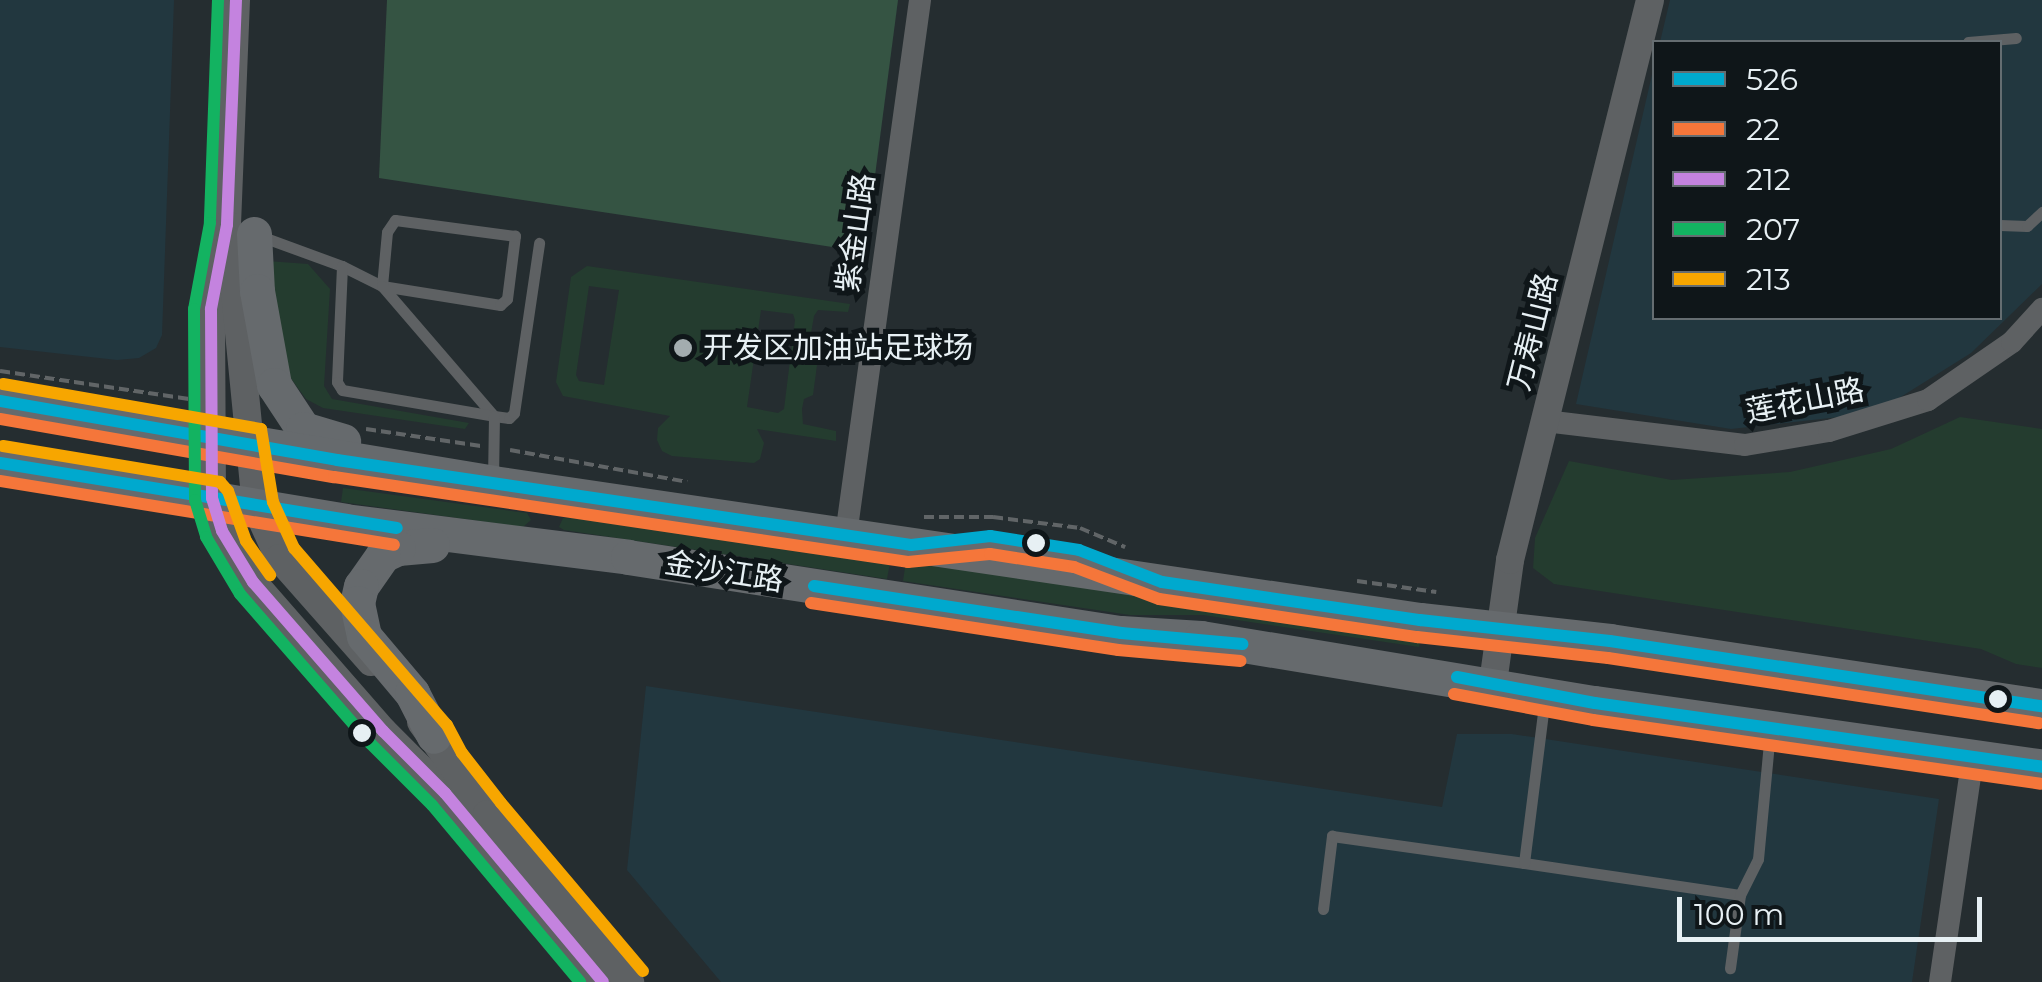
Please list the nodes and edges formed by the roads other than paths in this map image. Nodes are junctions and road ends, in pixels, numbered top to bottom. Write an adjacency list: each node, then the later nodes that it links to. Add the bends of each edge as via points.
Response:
1 (236, 0): 8 (street)
2 (920, 0): 22 (street, 紫金山路)
3 (1650, 0): 16 (street, 万寿山路)
4 (2016, 38): 5 (lane)
5 (1992, 40)
6 (2042, 212): 7 (lane, via 2027,226)
7 (2002, 224)
8 (241, 230): 10 (lane); 15 (street, via 211,309); 17 (street, via 237,286); 19 (main road, via 269,370 294,420 322,438 424,456)
9 (539, 243): 14 (lane, via 514,412)
10 (342, 266): 11 (lane); 14 (lane, via 342,390)
11 (382, 286): 11 (lane, via 500,305 515,236 395,220); 14 (lane)
12 (2042, 309): 16 (street, 莲花山路, via 2012,342 1928,400 1829,431 1745,445)
13 (0, 401): 15 (main road, 金沙江路)
14 (494, 416): 19 (lane)
15 (210, 419): 17 (main road, 金沙江路); 20 (street)
16 (1545, 421): 24 (street, 万寿山路)
17 (249, 442): 19 (main road, 金沙江路); 21 (street)
18 (0, 463): 20 (main road, 金沙江路)
19 (493, 483): 22 (main road, 金沙江路)
20 (212, 498): 21 (main road, 金沙江路); 36 (street, via 230,549 253,582 445,792)
21 (256, 507): 23 (main road, 金沙江路); 29 (street, via 279,558)
22 (846, 535): 24 (main road, 金沙江路, via 913,531 1162,582)
23 (525, 547): 25 (main road, 金沙江路); 29 (main road, via 398,548 383,555 361,586 356,604 364,636 412,694)
24 (1498, 630): 25 (street, 万寿山路); 27 (main road, 金沙江路)
25 (1493, 683): 26 (main road, 金沙江路)
26 (1545, 693): 28 (main road, 金沙江路); 32 (lane)
27 (2042, 706)
28 (1771, 728): 30 (main road, 金沙江路); 33 (lane, via 1758,859)
29 (434, 736): 37 (street, via 487,814)
30 (1972, 756): 31 (main road, 金沙江路); 38 (street)
31 (2042, 766)
32 (1524, 863): 33 (lane); 34 (lane, via 1332,836)
33 (1740, 895): 35 (lane)
34 (1323, 909)
35 (1730, 968)
36 (604, 982)
37 (630, 982)
38 (1940, 982)

